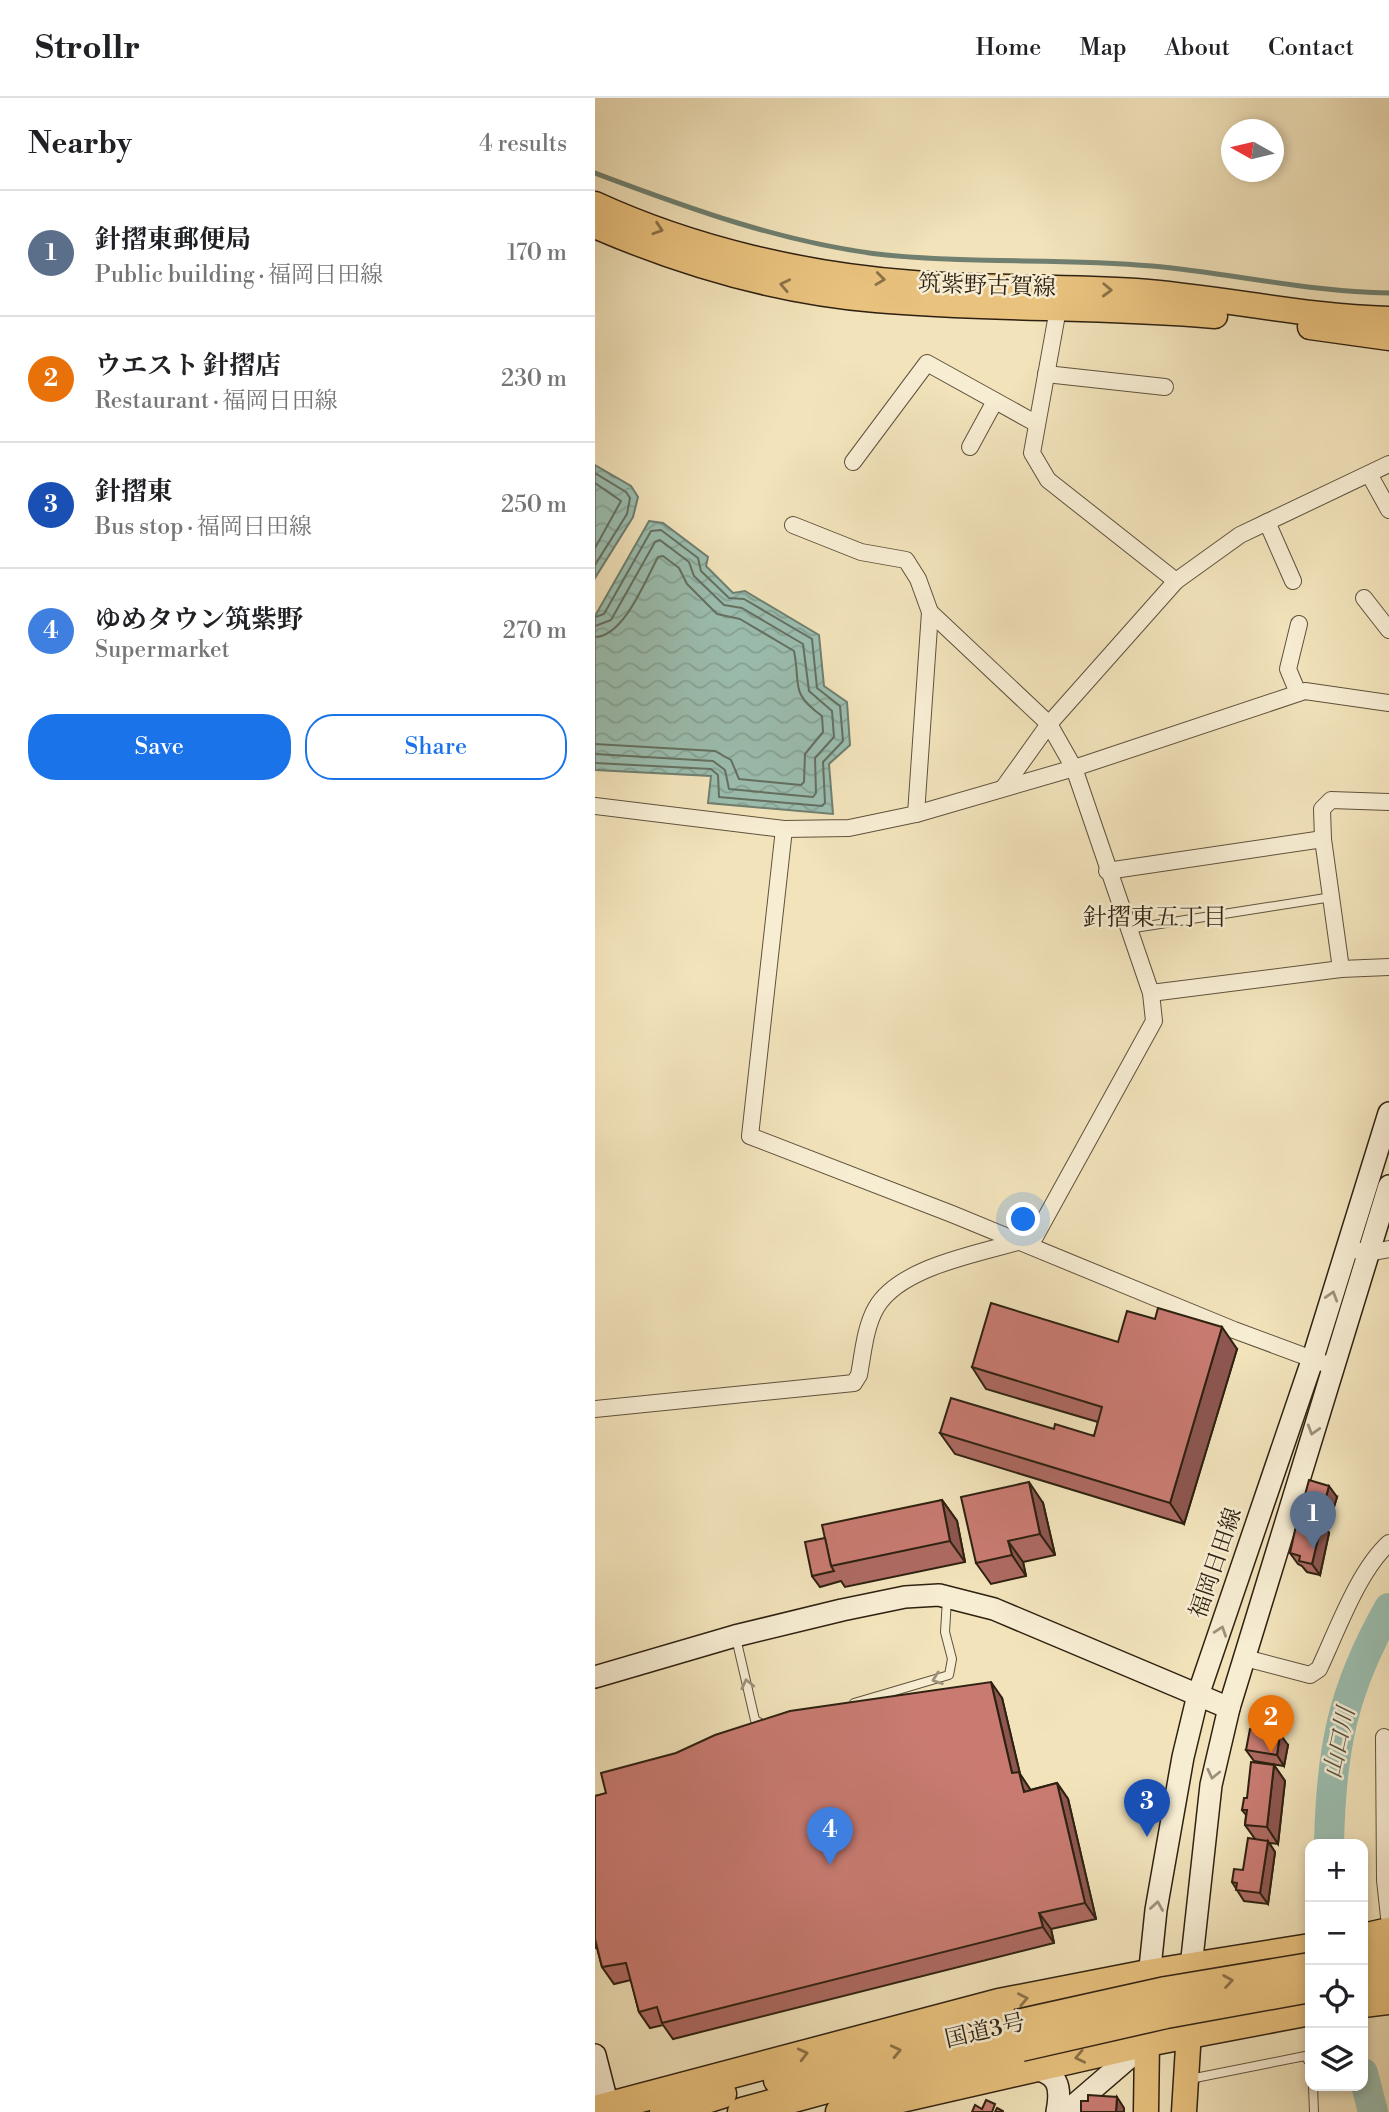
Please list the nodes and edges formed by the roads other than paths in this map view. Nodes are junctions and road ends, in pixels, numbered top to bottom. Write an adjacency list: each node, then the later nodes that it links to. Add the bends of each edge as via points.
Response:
1 (595, 204): 4 (main road, 筑紫野古賀線, one-way to 4, via 686,239 843,275 913,283 1136,291)
2 (595, 226): 3 (main road, 筑紫野古賀線, one-way to 2, via 874,300 807,290 658,252)
3 (1058, 309): 5 (main road, 筑紫野古賀線, via 1160,311); 6 (street)
4 (1389, 319)
5 (1389, 338)
6 (1047, 374): 7 (street); 9 (street)
7 (1165, 387)
8 (995, 401): 9 (street); 10 (street); 11 (street, via 927,363)
9 (1037, 424): 17 (street, via 1032,453 1048,480)
10 (970, 447)
11 (853, 462)
12 (1389, 464): 13 (street)
13 (1369, 474): 14 (street); 15 (street)
14 (1389, 510)
15 (1267, 522): 17 (street, via 1240,535); 18 (street)
16 (793, 526): 20 (street, via 861,552 906,560)
17 (1176, 581): 25 (street)
18 (1293, 581)
19 (1364, 598): 22 (street)
20 (930, 612): 25 (street); 30 (street)
21 (1299, 624): 23 (street, via 1288,669)
22 (1389, 630)
23 (1298, 693): 24 (street); 26 (street)
24 (1387, 698)
25 (1049, 724): 26 (street); 27 (street)
26 (1074, 768): 27 (street); 33 (street)
27 (1004, 787): 30 (street)
28 (1389, 802): 32 (street, via 1331,800 1322,808)
29 (595, 806): 31 (street)
30 (916, 814): 31 (street, via 849,828)
31 (784, 829): 41 (street, via 750,1136)
32 (1323, 839): 33 (street); 34 (street)
33 (1107, 871): 35 (street)
34 (1332, 897): 35 (lane); 37 (street)
35 (1128, 929): 38 (street)
36 (1389, 967): 37 (street)
37 (1341, 970): 38 (street)
38 (1151, 993): 41 (street, via 1154,1021 1035,1237)
39 (1389, 1113): 43 (main road, 福岡日田線)
40 (1389, 1186): 43 (main road, 福岡日田線)
41 (1020, 1242): 44 (street); 45 (street, via 918,1273 888,1293 871,1318 854,1383)
42 (1389, 1249): 43 (street)
43 (1358, 1250): 44 (main road, 福岡日田線)
44 (1322, 1363): 49 (main road, 福岡日田線, one-way to 49); 51 (main road, 福岡日田線, one-way to 44)
45 (595, 1409)
46 (1389, 1543): 49 (street, via 1348,1606 1319,1670 1310,1675)
47 (947, 1596): 48 (main road, via 905,1597); 51 (main road, via 994,1609); 52 (lane, one-way to 52, via 944,1625 951,1659 949,1675)
48 (735, 1636): 50 (main road); 54 (lane, one-way to 48, via 755,1720)
49 (1245, 1658): 53 (main road, 福岡日田線)
50 (595, 1678)
51 (1198, 1695): 53 (main road); 62 (main road, 福岡日田線, one-way to 51, via 1183,1757)
52 (850, 1704)
53 (1229, 1708): 61 (main road, 福岡日田線, one-way to 61, via 1211,1785)
54 (770, 1726)
55 (1384, 1737): 56 (street)
56 (1387, 1808): 57 (street)
57 (1382, 1936): 59 (highway)
58 (1305, 1954): 61 (highway)
59 (1368, 1954)
60 (1305, 1955): 69 (highway, 国道3号, one-way to 60, bridge, via 1166,1991)
61 (1191, 1967): 62 (highway); 67 (main road); 68 (main road, 福岡日田線, via 1175,2005)
62 (1148, 1974): 68 (main road, 福岡日田線); 74 (highway, one-way to 62, via 999,2003)
63 (1368, 1984): 65 (highway)
64 (1305, 1989): 69 (highway, 国道3号, bridge)
65 (1382, 1995)
66 (1305, 2012): 67 (highway)
67 (1190, 2034): 68 (highway); 72 (main road)
68 (1147, 2042): 69 (highway, one-way to 69); 79 (main road, 福岡日田線); 80 (main road)
69 (1022, 2046): 75 (highway, 国道3号, one-way to 69, via 733,2091); 76 (highway, 国道3号, via 867,2078); 77 (highway); 78 (main road, via 1055,2079 1060,2092)
70 (595, 2055): 74 (main road)
71 (1305, 2056): 72 (lane)
72 (1188, 2080): 81 (main road)
73 (1313, 2091): 82 (lane)
74 (602, 2108)
75 (664, 2112)
76 (742, 2112)
77 (840, 2112)
78 (1057, 2112)
79 (1066, 2112)
80 (1146, 2112)
81 (1184, 2112)
82 (1314, 2112)

